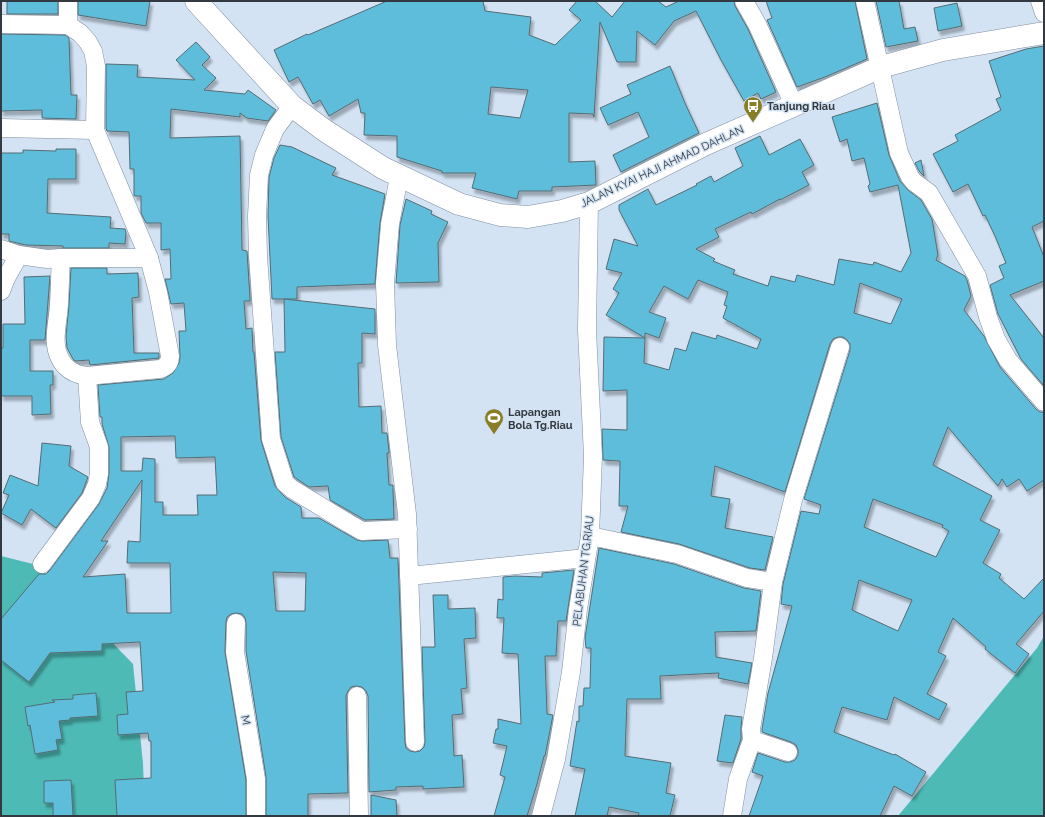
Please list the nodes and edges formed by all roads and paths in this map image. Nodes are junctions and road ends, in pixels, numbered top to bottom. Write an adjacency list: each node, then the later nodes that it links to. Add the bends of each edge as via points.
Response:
1 (68, 1): 8 (street)
2 (196, 1): 12 (main road, JALAN KYAI HAJI AHMAD DAHLAN)
3 (744, 1): 11 (street)
4 (865, 1): 10 (street)
5 (1040, 1): 6 (street)
6 (1044, 12)
7 (1, 24): 8 (street)
8 (68, 25): 14 (street, via 80,33 93,52 96,66)
9 (1044, 33): 10 (main road, JALAN KYAI HAJI AHMAD DAHLAN, via 943,50)
10 (881, 67): 11 (main road, JALAN KYAI HAJI AHMAD DAHLAN); 24 (street, via 899,153 910,177 929,193 965,255 976,276 996,339 1008,360)
11 (794, 105): 16 (main road, JALAN KYAI HAJI AHMAD DAHLAN, via 706,144)
12 (292, 106): 15 (main road, JALAN KYAI HAJI AHMAD DAHLAN, via 324,130); 25 (street, via 275,129 259,175 258,256 271,439 285,483 292,489 362,531)
13 (1, 128): 14 (street)
14 (95, 130): 20 (street)
15 (399, 177): 16 (main road, JALAN KYAI HAJI AHMAD DAHLAN, via 459,204 500,215 528,217 562,212); 25 (street, via 390,224 385,283 387,345)
16 (589, 203): 26 (street, PELABUHAN TG.RIAU, via 587,330 593,456)
17 (1, 249): 18 (street)
18 (19, 255): 19 (street); 21 (street)
19 (61, 258): 20 (street); 23 (street, via 60,304 55,336 57,350 59,359 70,370)
20 (149, 258): 23 (street, via 158,292 170,361 160,369)
21 (1, 291)
22 (840, 347): 30 (street, via 793,500)
23 (87, 376): 28 (street, via 90,422 98,447 97,484 91,498)
24 (1044, 402)
25 (408, 529): 29 (street)
26 (590, 536): 27 (street, PELABUHAN TG.RIAU); 30 (street, via 677,554 747,578)
27 (586, 558): 29 (street); 38 (street, PELABUHAN TG.RIAU, via 556,759)
28 (42, 564)
29 (409, 576): 34 (street)
30 (773, 582): 33 (street, via 751,729)
31 (236, 624): 36 (street, M, via 235,652 256,780)
32 (357, 696): 37 (street)
33 (752, 740): 35 (street); 39 (street, via 738,779)
34 (415, 742)
35 (788, 752)
36 (256, 816)
37 (359, 816)
38 (541, 816)
39 (732, 816)

